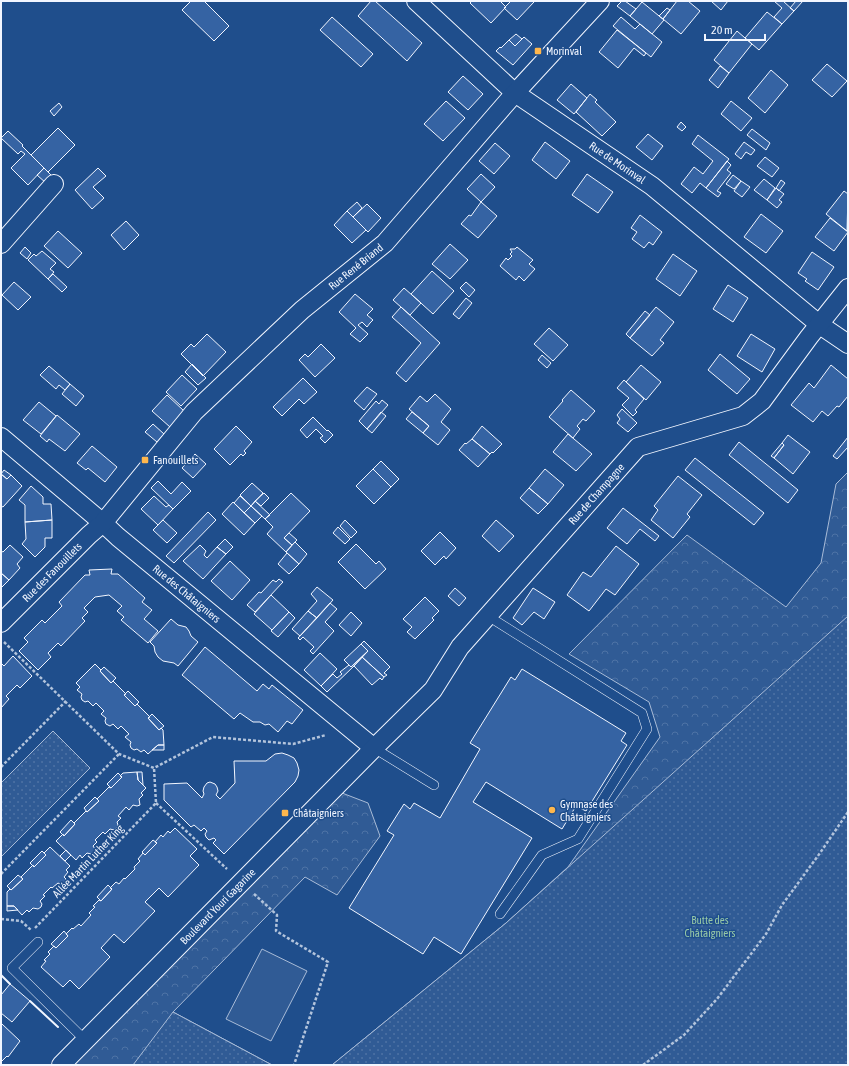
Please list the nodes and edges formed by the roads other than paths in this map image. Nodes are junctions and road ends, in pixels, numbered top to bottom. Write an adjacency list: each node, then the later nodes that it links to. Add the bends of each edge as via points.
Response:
1 (416, 1): 3 (street, Rue de Morinval)
2 (600, 1): 3 (street, Rue René Briand)
3 (515, 93): 7 (street, Rue de Morinval, via 652,186); 10 (street, Rue René Briand, via 385,243 302,310 194,412)
4 (54, 184): 5 (street)
5 (1, 244)
6 (848, 288): 7 (street, Rue de Champagne)
7 (820, 324): 8 (street, Rue de Morinval); 11 (street, Rue de Champagne, via 762,401 743,416 638,447)
8 (848, 344)
9 (1, 437): 10 (street, Rue des Châtaigniers)
10 (103, 523): 12 (street, Rue des Fanouillets); 13 (street, Rue des Châtaigniers)
11 (488, 616): 13 (street, Rue de Champagne, via 460,647 433,690); 15 (lane, via 642,713 647,729 578,839 542,855)
12 (1, 627)
13 (374, 748): 14 (lane); 17 (street, Boulevard Youri Gagarine)
14 (434, 785)
15 (500, 914)
16 (38, 942): 17 (lane, via 12,968)
17 (85, 1040): 18 (street, Boulevard Youri Gagarine)
18 (61, 1065)

